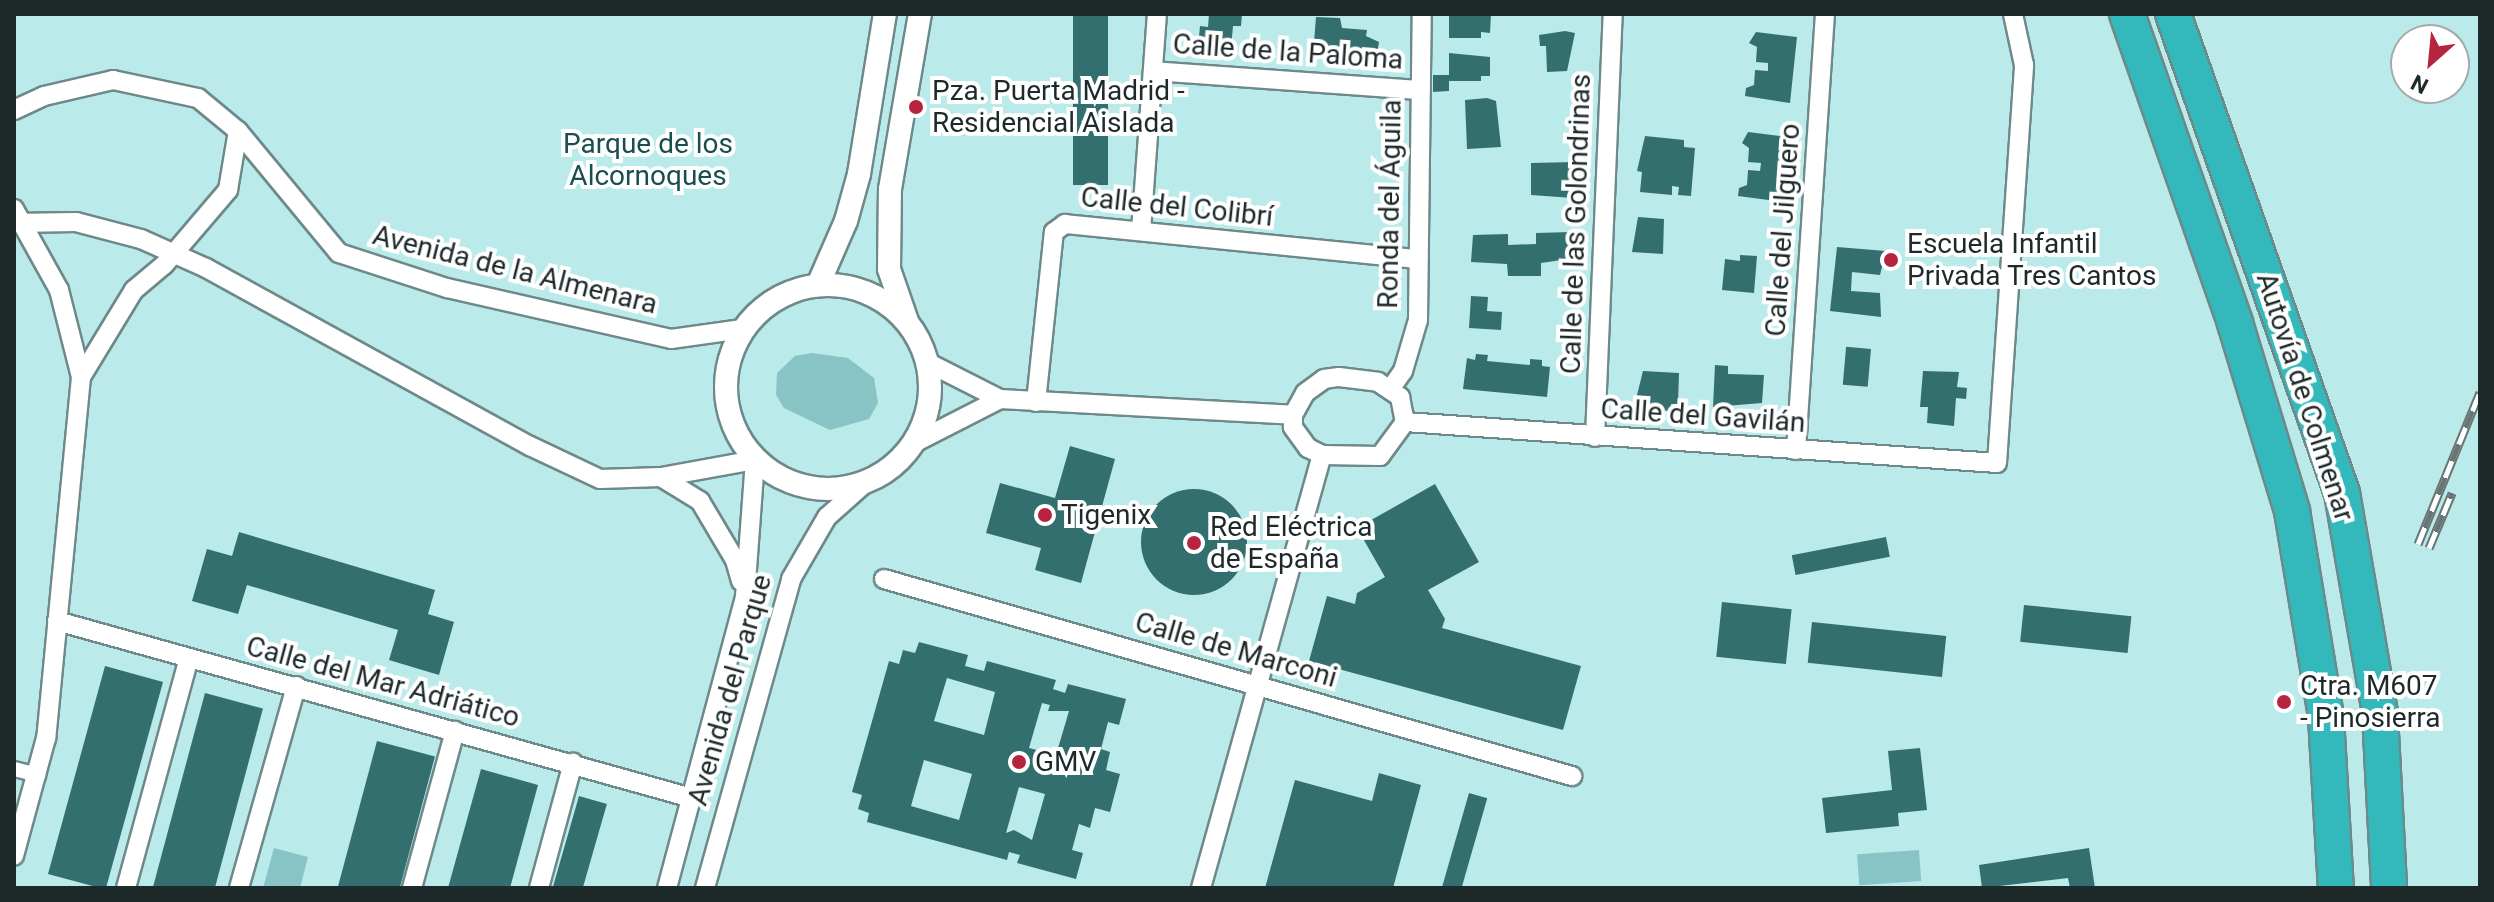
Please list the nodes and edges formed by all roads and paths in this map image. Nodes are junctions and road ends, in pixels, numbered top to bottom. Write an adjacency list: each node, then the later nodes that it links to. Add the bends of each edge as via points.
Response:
1 (885, 14): 18 (street, via 859,174 846,221)
2 (920, 14): 19 (street, via 890,189 889,269)
3 (1157, 14): 10 (street)
4 (1422, 14): 11 (street, Ronda del Águila)
5 (1613, 14): 28 (street, Calle de las Golondrinas)
6 (1825, 14): 30 (street, Calle del Jilguero)
7 (2013, 14): 30 (street, Calle del Gavilán, via 2024,65 1997,463)
8 (2127, 14): 55 (highway, Autovía de Colmenar, via 2235,323 2292,511 2326,717)
9 (2173, 14): 56 (highway, Autovía de Colmenar, via 2342,493 2380,714)
10 (1153, 71): 11 (street, Calle de la Paloma); 15 (street)
11 (1420, 90): 17 (street, Ronda del Águila)
12 (14, 110): 13 (street, Avenida de la Almenara, via 44,96 113,80 198,98)
13 (238, 131): 16 (street, via 228,190); 20 (street, Avenida de la Almenara, via 339,253 447,288 671,339)
14 (17, 218): 16 (street, via 76,222); 22 (street, via 59,290)
15 (1141, 231): 17 (street, Calle del Colibrí); 25 (street, Calle del Colibrí, via 1065,224 1054,232)
16 (174, 253): 22 (street, via 134,290); 33 (street, via 600,479)
17 (1418, 259): 23 (street, Ronda del Águila, via 1418,320 1403,371)
18 (818, 285): 19 (street, via 851,287 882,300); 20 (street, via 775,300)
19 (907, 322): 21 (street)
20 (742, 329): 32 (street, via 729,356 725,385 728,414)
21 (927, 362): 24 (street); 29 (street, via 928,410)
22 (81, 377): 37 (street)
23 (1391, 388): 26 (street, via 1363,378 1324,379 1305,393); 27 (street, via 1400,397)
24 (1000, 399): 25 (street); 29 (street)
25 (1036, 402): 26 (street)
26 (1293, 415): 31 (street, via 1298,437)
27 (1405, 422): 28 (street, Calle del Gavilán); 31 (street, via 1380,456)
28 (1595, 437): 30 (street, Calle del Gavilán)
29 (916, 442): 34 (street, via 893,467)
30 (1796, 450)
31 (1322, 455): 39 (street)
32 (755, 460): 33 (street); 34 (street, via 782,479 809,488); 36 (street, Avenida del Parque)
33 (661, 477): 36 (street, via 700,501 735,560)
34 (864, 484): 53 (street, Avenida del Parque, via 827,517 791,579)
35 (884, 579): 39 (street, Calle de Marconi)
36 (745, 597): 46 (street, Avenida del Parque)
37 (57, 621): 38 (street, Calle del Mar Adriático); 44 (street)
38 (189, 658): 40 (street, Calle del Mar Adriático); 48 (street)
39 (1257, 685): 45 (street, Calle de Marconi); 54 (street)
40 (296, 686): 41 (street, Calle del Mar Adriático); 49 (street)
41 (455, 731): 42 (street, Calle del Mar Adriático); 50 (street)
42 (573, 763): 46 (street, Calle del Mar Adriático); 51 (street)
43 (14, 769): 44 (street)
44 (38, 775): 47 (street)
45 (1572, 776)
46 (692, 798): 52 (street, Avenida del Parque)
47 (14, 856)
48 (126, 888)
49 (239, 888)
50 (412, 888)
51 (539, 888)
52 (667, 888)
53 (705, 888)
54 (1201, 888)
55 (2336, 888)
56 (2389, 888)

